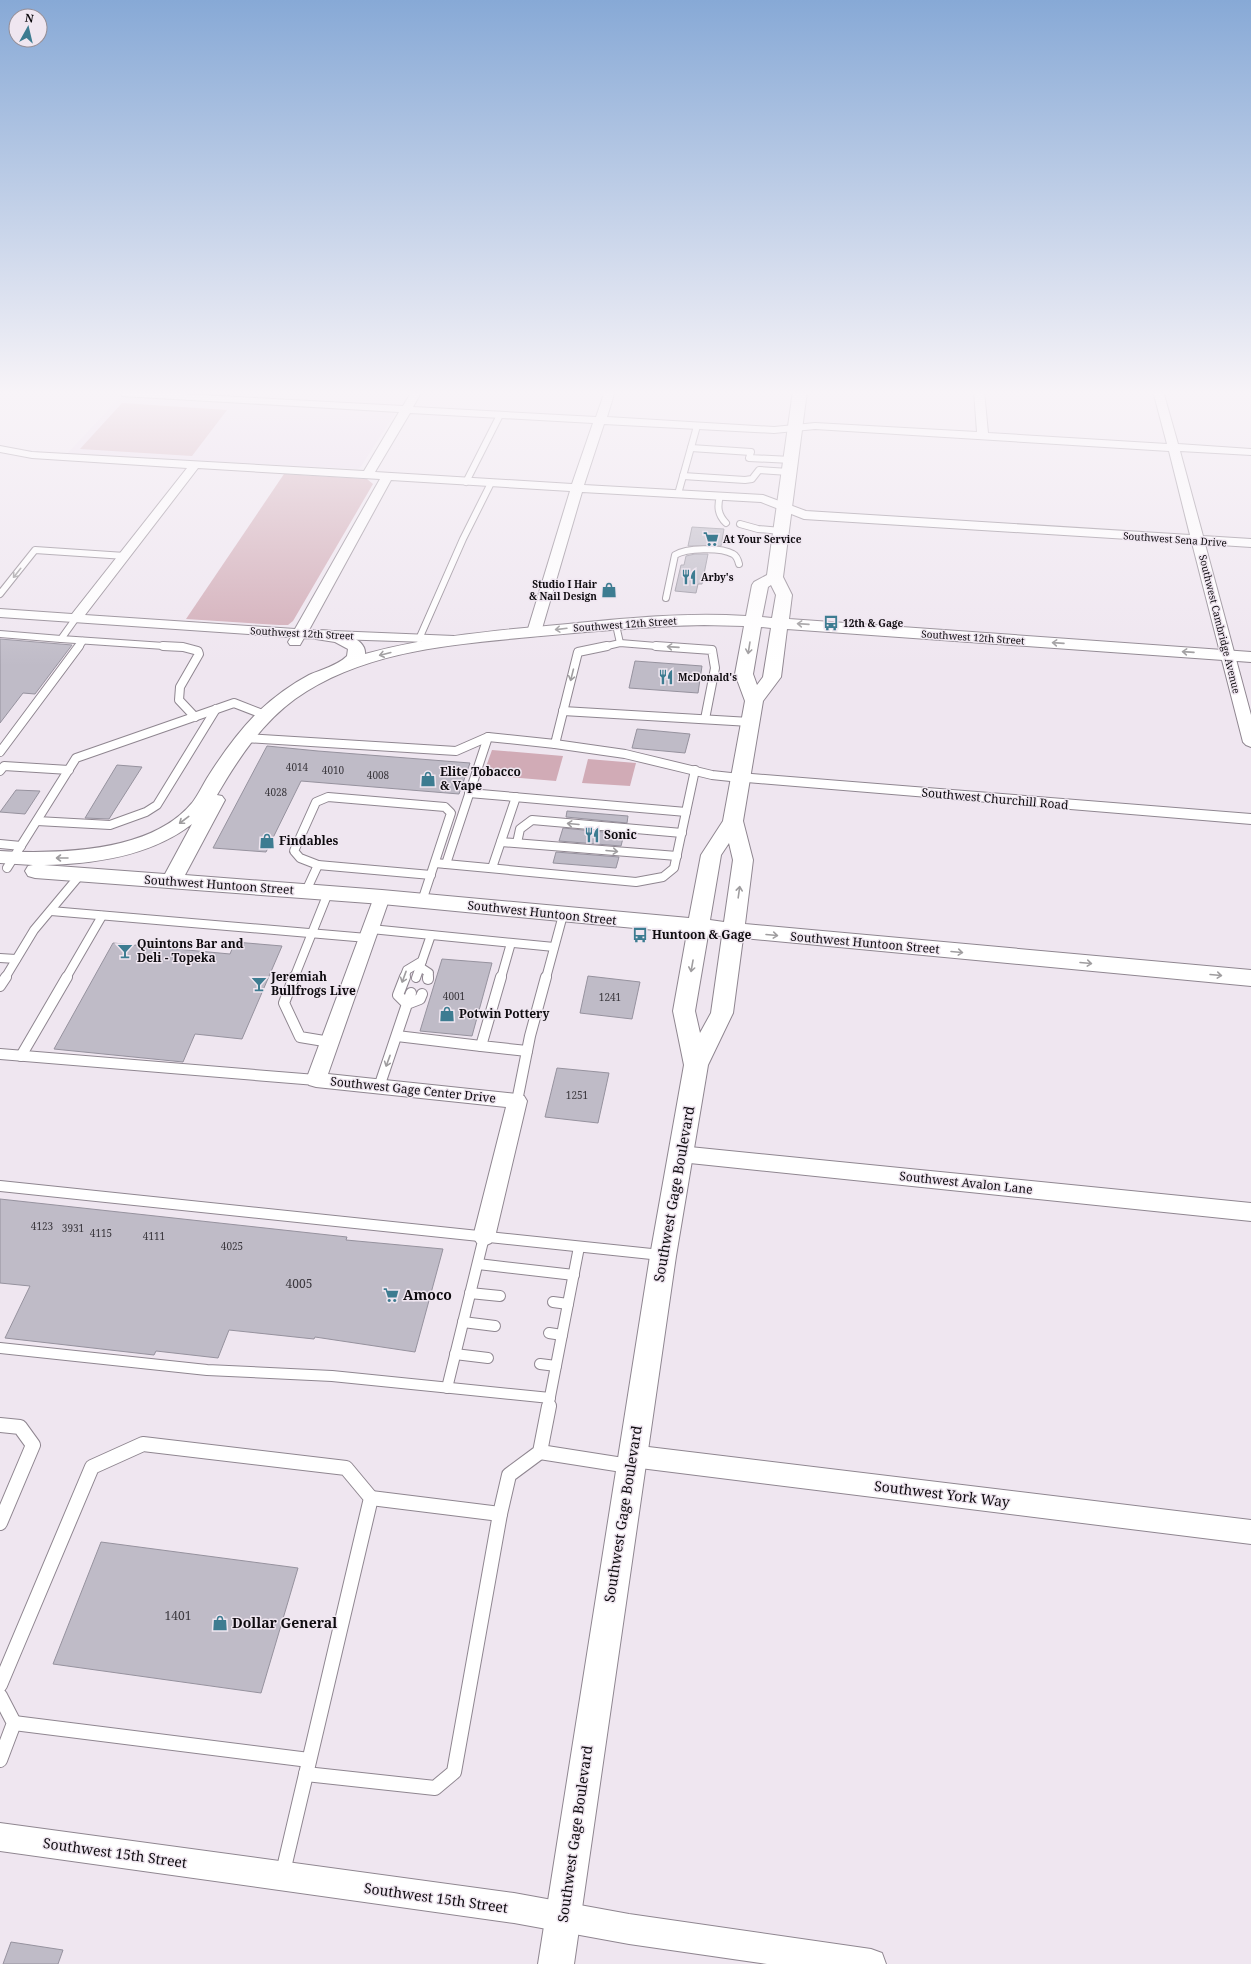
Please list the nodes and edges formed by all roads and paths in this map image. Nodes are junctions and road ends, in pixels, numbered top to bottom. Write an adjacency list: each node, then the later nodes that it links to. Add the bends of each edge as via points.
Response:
1 (181, 483): 18 (street)
2 (384, 483): 32 (street)
3 (482, 483): 4 (street, Southwest Sena Drive)
4 (490, 483): 9 (street, Southwest Sena Drive); 33 (lane)
5 (579, 483): 9 (street)
6 (681, 483): 10 (lane)
7 (788, 483): 12 (main road)
8 (1184, 483): 16 (street, Southwest Cambridge Avenue)
9 (577, 488): 10 (street, Southwest Sena Drive); 28 (street)
10 (678, 494): 11 (street, Southwest Sena Drive)
11 (720, 496): 12 (street, Southwest Sena Drive, via 763,499); 13 (lane, via 720,516)
12 (784, 507): 15 (main road); 16 (street, Southwest Sena Drive, via 804,515)
13 (726, 523)
14 (740, 524): 15 (lane)
15 (781, 531): 20 (main road)
16 (1199, 540): 17 (street, Southwest Sena Drive); 37 (street, Southwest Cambridge Avenue)
17 (1251, 544)
18 (125, 556): 21 (lane, one-way to 21, via 40,549); 24 (street)
19 (739, 564): 22 (lane, via 737,557 732,553 687,549 678,551)
20 (775, 577): 25 (main road, via 760,585); 26 (main road, Southwest Gage Boulevard, via 784,595)
21 (0, 594)
22 (666, 598)
23 (0, 613): 24 (street, Southwest 12th Street)
24 (76, 618): 31 (lane); 32 (street, Southwest 12th Street)
25 (753, 621): 26 (main road, Southwest 12th Street); 27 (main road, Southwest 12th Street, via 705,619); 40 (main road, one-way to 40, via 744,674)
26 (780, 622): 37 (main road, Southwest 12th Street, one-way to 26); 40 (main road, Southwest Gage Boulevard, via 772,677)
27 (616, 625): 28 (main road, Southwest 12th Street, one-way to 28); 36 (lane)
28 (534, 632): 35 (main road, Southwest 12th Street)
29 (0, 634): 31 (lane)
30 (322, 635): 32 (street, Southwest 12th Street); 33 (street, Southwest 12th Street); 39 (main road, via 340,638 356,646 355,657)
31 (61, 639): 34 (lane)
32 (296, 639)
33 (419, 639): 35 (street, Southwest 12th Street)
34 (83, 640): 44 (lane, via 183,647 198,651 199,654 180,687 179,700); 51 (lane)
35 (465, 640): 39 (main road, one-way to 39, via 402,650)
36 (620, 643): 42 (lane, one-way to 42, via 578,652); 45 (lane, one-way to 36, via 715,668 712,650)
37 (1227, 655): 38 (main road, Southwest 12th Street); 49 (street, Southwest Cambridge Avenue)
38 (1251, 657)
39 (342, 668): 43 (main road, via 296,690)
40 (754, 701): 46 (main road, Southwest Gage Boulevard)
41 (216, 709): 43 (lane, via 234,703); 44 (lane); 61 (lane, via 157,805 146,812 110,825)
42 (563, 711): 45 (lane); 50 (lane)
43 (265, 715): 48 (main road)
44 (195, 717): 53 (lane, via 76,758)
45 (705, 718): 46 (lane)
46 (750, 722): 55 (main road, Southwest Gage Boulevard)
47 (488, 737): 48 (lane, via 456,751); 50 (lane); 56 (lane)
48 (243, 741): 66 (main road, one-way to 66, via 200,805 171,829 142,843 110,853 78,858); 73 (main road, via 230,771)
49 (1251, 742)
50 (555, 744): 54 (lane, via 625,754)
51 (0, 752)
52 (1, 767): 53 (lane)
53 (69, 770): 61 (lane)
54 (695, 770): 55 (lane); 58 (lane)
55 (740, 778): 59 (street, Southwest Churchill Road); 60 (main road, Southwest Gage Boulevard)
56 (469, 793): 57 (lane); 68 (lane)
57 (516, 797): 58 (lane); 63 (lane)
58 (686, 812): 62 (lane)
59 (1251, 819)
60 (733, 820): 81 (main road, Southwest Gage Boulevard, via 711,855); 82 (main road, Southwest Gage Boulevard, one-way to 60, via 743,860)
61 (37, 821): 66 (lane)
62 (682, 834): 64 (lane, one-way to 64, via 532,820 520,827); 65 (lane)
63 (501, 842): 64 (lane); 70 (lane)
64 (517, 843): 65 (lane, one-way to 65)
65 (677, 856): 70 (lane, via 674,868 663,877 636,882)
66 (7, 857): 71 (main road, Southwest Huntoon Street)
67 (435, 863): 68 (lane); 69 (lane, via 451,813 445,807 328,797 316,802 294,851 300,858); 72 (lane)
68 (446, 864): 70 (lane)
69 (318, 865): 72 (lane); 74 (lane)
70 (492, 868)
71 (80, 875): 73 (main road, Southwest Huntoon Street); 78 (lane)
72 (431, 875): 77 (lane)
73 (172, 880): 74 (main road, Southwest Huntoon Street)
74 (306, 891): 75 (main road, Southwest Huntoon Street)
75 (328, 893): 76 (main road, Southwest Huntoon Street); 83 (lane)
76 (382, 898): 77 (main road, Southwest Huntoon Street); 84 (street, Southwest Gage Center Drive)
77 (422, 902): 79 (main road, Southwest Huntoon Street)
78 (51, 912): 80 (lane); 89 (lane, via 34,930)
79 (563, 915): 81 (main road, Southwest Huntoon Street); 87 (lane)
80 (102, 916): 83 (lane); 103 (lane)
81 (699, 928): 82 (main road, Southwest Huntoon Street); 104 (main road, Southwest Gage Boulevard, one-way to 104, via 684,1011)
82 (733, 931): 92 (main road, Southwest Huntoon Street, one-way to 92); 104 (main road, Southwest Gage Boulevard, via 722,1013)
83 (312, 933): 84 (lane); 99 (lane, via 284,1003 300,1037)
84 (369, 933): 85 (lane); 99 (street, Southwest Gage Center Drive)
85 (431, 935): 86 (lane); 90 (lane)
86 (511, 943): 87 (lane); 100 (lane)
87 (554, 947): 101 (lane)
88 (0, 958): 89 (lane)
89 (16, 959): 94 (lane)
90 (421, 964): 91 (lane); 93 (lane, via 429,974); 97 (lane, one-way to 97, via 407,970 398,995)
91 (416, 978)
92 (1251, 978)
93 (428, 979)
94 (0, 986)
95 (411, 993): 97 (lane)
96 (422, 994): 97 (lane, via 420,999)
97 (407, 1004): 98 (lane)
98 (397, 1036): 100 (lane); 106 (lane, one-way to 106)
99 (330, 1042): 105 (street, Southwest Gage Center Drive)
100 (481, 1046): 101 (lane)
101 (527, 1051): 107 (lane)
102 (0, 1054): 103 (lane)
103 (21, 1056): 105 (lane)
104 (696, 1065): 108 (main road, Southwest Gage Boulevard)
105 (316, 1080): 106 (street, Southwest Gage Center Drive)
106 (379, 1087): 107 (street, Southwest Gage Center Drive)
107 (517, 1101): 111 (street)
108 (680, 1154): 110 (street, Southwest Avalon Lane); 113 (main road, Southwest Gage Boulevard)
109 (0, 1186): 111 (lane)
110 (1251, 1212)
111 (484, 1237): 112 (lane); 114 (lane)
112 (579, 1247): 113 (lane); 115 (lane)
113 (663, 1256): 133 (main road, Southwest Gage Boulevard)
114 (478, 1264): 115 (lane); 116 (lane)
115 (574, 1275): 119 (lane)
116 (470, 1293): 117 (lane); 120 (lane)
117 (500, 1296)
118 (553, 1302): 119 (lane)
119 (568, 1304): 123 (lane)
120 (463, 1322): 121 (lane); 125 (lane)
121 (495, 1326)
122 (549, 1333): 123 (lane)
123 (562, 1335): 128 (lane)
124 (0, 1348): 129 (lane, via 207,1370 332,1376)
125 (455, 1354): 126 (lane); 129 (lane)
126 (488, 1358)
127 (540, 1364): 128 (lane)
128 (556, 1366): 130 (lane)
129 (447, 1388): 130 (lane)
130 (550, 1398): 132 (lane)
131 (0, 1425): 136 (lane, via 20,1427 33,1445)
132 (540, 1452): 133 (lane); 135 (lane, via 509,1475)
133 (631, 1461): 137 (street, Southwest York Way); 145 (main road, Southwest Gage Boulevard)
134 (371, 1498): 135 (lane); 138 (lane, via 346,1468 143,1444 92,1467); 142 (lane)
135 (500, 1514): 142 (lane, via 454,1772 435,1788)
136 (0, 1523)
137 (1251, 1532)
138 (0, 1685)
139 (0, 1696): 140 (lane)
140 (14, 1723): 141 (lane); 142 (lane)
141 (0, 1760)
142 (308, 1767): 144 (lane)
143 (0, 1837): 144 (street, Southwest 15th Street)
144 (282, 1876): 145 (street, Southwest 15th Street)
145 (563, 1917): 146 (main road, Southwest Gage Boulevard); 147 (street, Southwest 15th Street)
146 (556, 1964)
147 (871, 1964)

